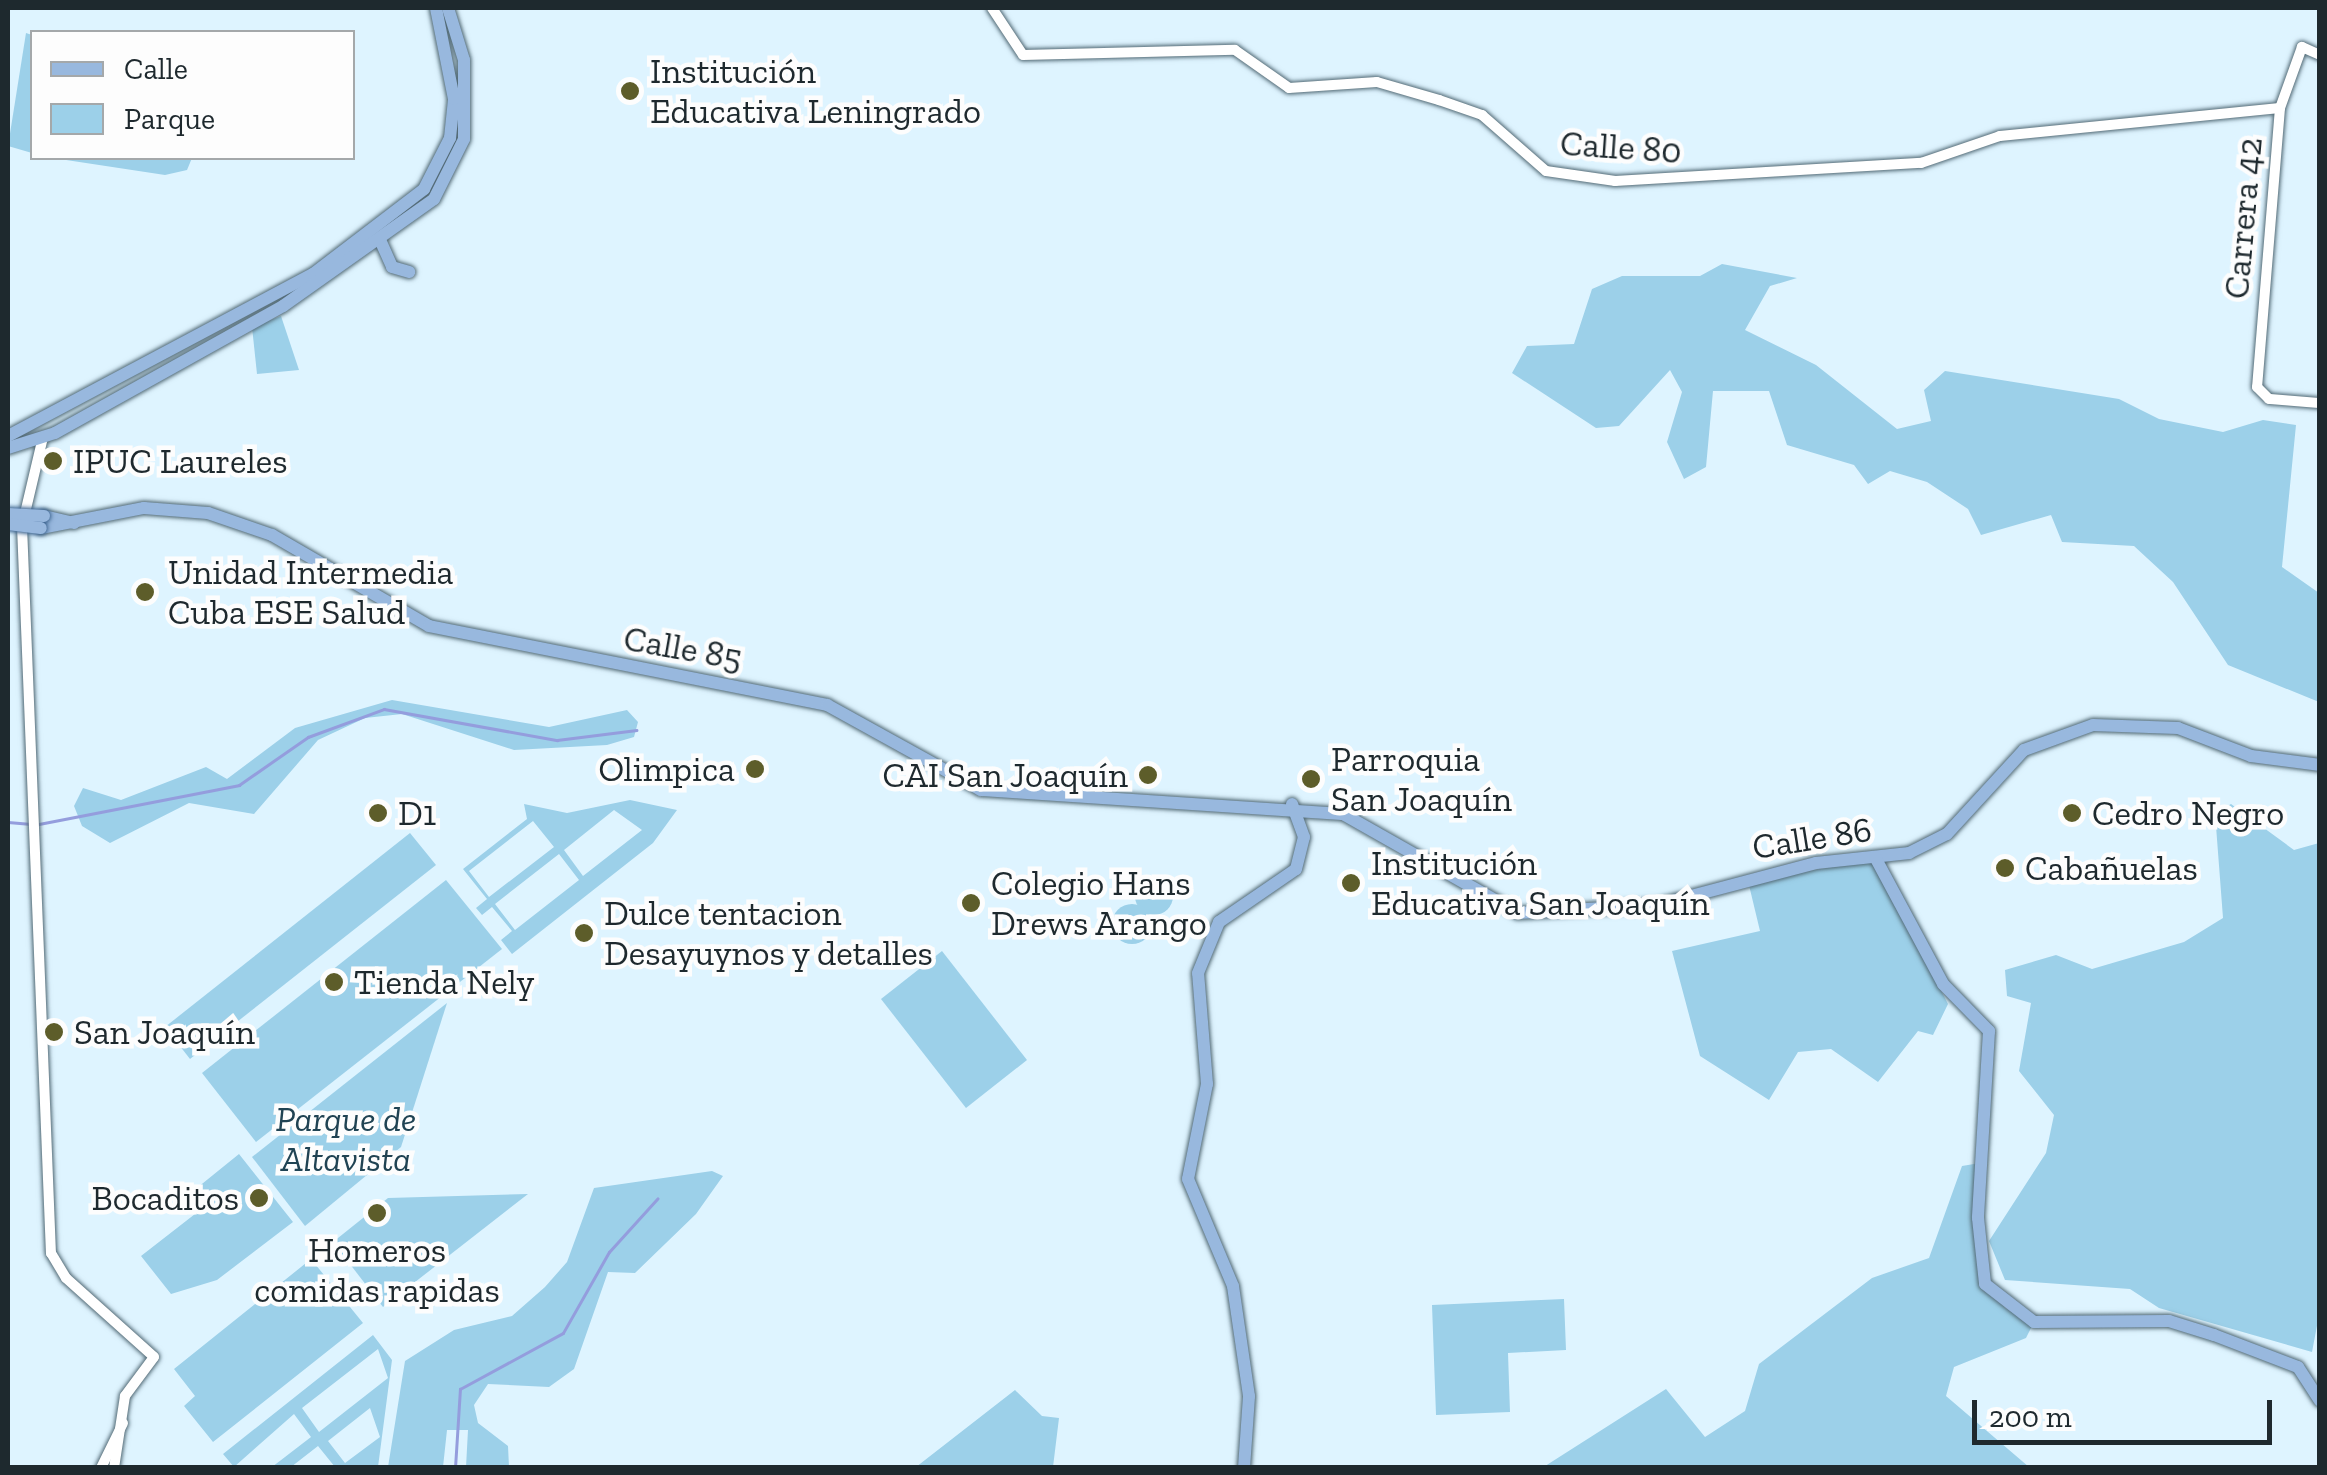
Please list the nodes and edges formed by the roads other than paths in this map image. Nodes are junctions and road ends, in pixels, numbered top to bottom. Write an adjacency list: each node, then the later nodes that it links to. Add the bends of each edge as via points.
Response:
1 (436, 8): 9 (main road, via 454,98 450,138 424,190 313,274)
2 (448, 8): 6 (main road, via 464,60 464,139 444,187)
3 (992, 8): 5 (street, Calle 80, via 1024,55 1235,50 1289,88 1384,83 1482,115 1546,172 1616,180 1921,162 2000,136)
4 (2320, 56): 5 (street, Carrera 42, via 2304,48)
5 (2280, 108): 8 (street, Carrera 42, via 2261,395)
6 (381, 242): 7 (main road, via 386,260); 10 (main road)
7 (409, 272)
8 (2320, 404)
9 (8, 436)
10 (43, 438): 11 (main road); 19 (street, via 22,526 51,1252 66,1278 154,1356 125,1396)
11 (8, 448)
12 (8, 514): 13 (main road, bridge)
13 (42, 522): 14 (main road, bridge); 16 (main road, Calle 85, via 74,523 168,506 231,519 430,626 827,705 980,790)
14 (8, 524)
15 (2320, 765): 17 (main road, Calle 86, via 2250,756 2178,728 2093,725 2024,750 1936,842)
16 (1292, 804): 17 (main road, Calle 86, via 1375,829 1477,898 1518,914 1657,906 1731,881); 22 (main road, via 1304,850 1296,869 1220,922 1198,973 1207,1084 1188,1179 1233,1286 1249,1396)
17 (1874, 857): 18 (main road, via 1943,984 1989,1031 1978,1250 1985,1284 2005,1308 2034,1322 2190,1326 2298,1366)
18 (2320, 1401)
19 (122, 1423): 20 (street); 21 (street)
20 (101, 1468)
21 (114, 1468)
22 (1244, 1468)

